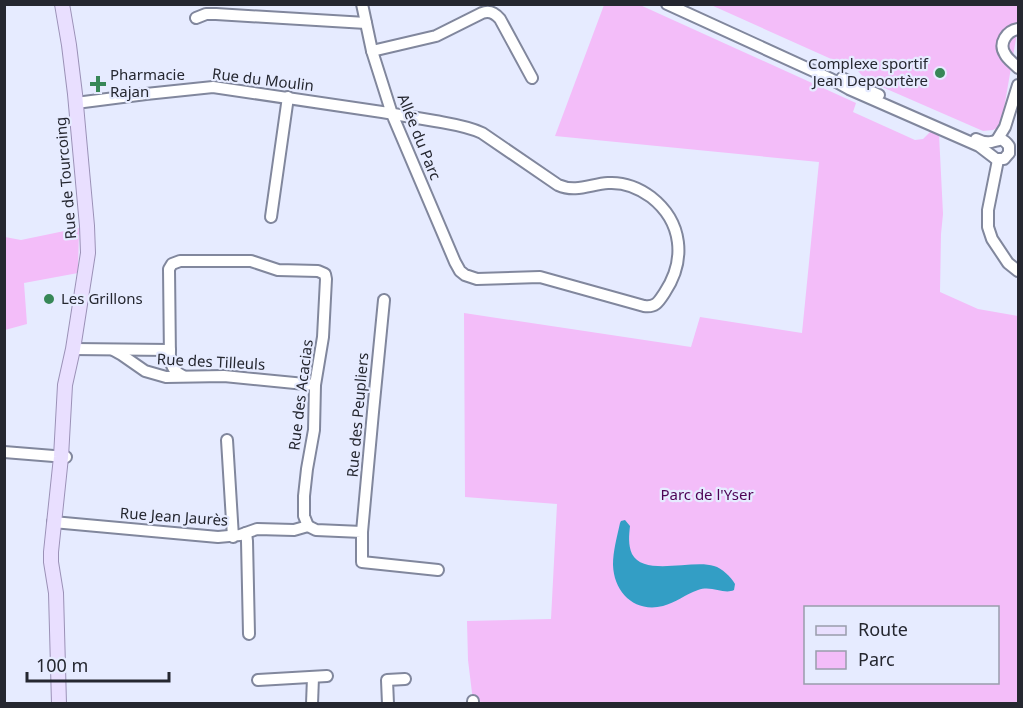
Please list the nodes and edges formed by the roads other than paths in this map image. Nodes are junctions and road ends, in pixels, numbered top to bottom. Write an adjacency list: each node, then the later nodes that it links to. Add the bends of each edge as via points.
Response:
1 (62, 4): 13 (main road, Rue de Tourcoing)
2 (362, 4): 6 (street, Allée du Parc)
3 (667, 4): 18 (street, via 979,146)
4 (679, 4): 16 (street, via 981,141)
5 (196, 18): 6 (street, via 216,14)
6 (366, 23): 8 (street, Allée du Parc)
7 (1018, 29): 9 (street, via 1006,36 1002,44 1007,58)
8 (372, 51): 10 (street, via 436,36 489,11 500,19); 15 (street, Allée du Parc)
9 (1018, 68)
10 (532, 78)
11 (1018, 85): 16 (street, via 1005,127)
12 (288, 97): 13 (street, Rue du Moulin, via 213,87); 15 (street, Rue du Moulin); 19 (street)
13 (76, 103): 23 (main road, Rue de Tourcoing, via 88,253)
14 (1018, 104): 17 (street, via 1009,134)
15 (392, 114): 22 (street, Allée du Parc, via 455,262 465,275 477,279 540,277 644,306); 22 (street, Rue du Moulin, via 464,126 482,133 564,188 616,183 653,199 672,222 679,251 673,280)
16 (995, 141): 17 (street, via 1004,140); 18 (street, via 990,148)
17 (1012, 152): 18 (street, via 1005,158)
18 (994, 157): 20 (street, via 988,227 1008,263)
19 (271, 217)
20 (1018, 271)
21 (384, 300): 33 (street, Rue des Peupliers)
22 (658, 304)
23 (73, 349): 24 (street, Rue des Tilleuls); 30 (main road, Rue de Tourcoing)
24 (113, 350): 25 (street, Rue des Tilleuls); 26 (street, Rue des Tilleuls, via 149,373)
25 (170, 350): 26 (street, via 171,366); 27 (street, Rue des Acacias, via 169,269 175,262 251,261 278,270 318,271 325,274 326,299)
26 (183, 376): 27 (street, Rue des Tilleuls, via 224,375)
27 (315, 385): 32 (street, Rue des Acacias, via 314,430 304,496)
28 (227, 440): 35 (street)
29 (4, 452): 30 (street)
30 (64, 457): 31 (main road, Rue de Tourcoing)
31 (58, 522): 35 (street, Rue Jean Jaurès); 42 (main road, Rue de Tourcoing)
32 (308, 526): 33 (street, Rue Jean Jaurès, via 316,530); 34 (street, Rue Jean Jaurès)
33 (362, 532): 36 (street, via 362,562)
34 (246, 533): 35 (street, Rue Jean Jaurès); 37 (street)
35 (233, 537)
36 (438, 570)
37 (249, 634)
38 (327, 676): 39 (street)
39 (313, 677): 41 (street); 43 (street)
40 (405, 679): 44 (street, via 387,680)
41 (258, 680)
42 (59, 704)
43 (312, 704)
44 (388, 704)

